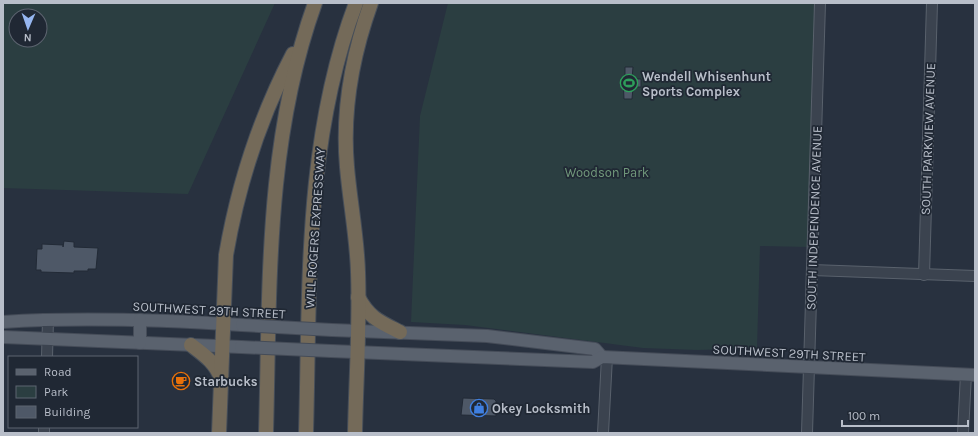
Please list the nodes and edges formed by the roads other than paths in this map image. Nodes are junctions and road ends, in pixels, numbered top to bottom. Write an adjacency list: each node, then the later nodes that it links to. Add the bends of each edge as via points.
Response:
1 (315, 3): 6 (highway)
2 (356, 3): 30 (highway, WILL ROGERS EXPRESSWAY, via 326,110 316,178)
3 (371, 3): 10 (highway, via 352,71 347,114 347,165 357,247)
4 (820, 3): 7 (street, SOUTH INDEPENDENCE AVENUE)
5 (932, 3): 8 (street, SOUTH PARKVIEW AVENUE)
6 (304, 32): 14 (highway, via 278,83 250,156 238,196 226,255); 29 (highway, via 286,110 277,174 272,244)
7 (812, 270): 8 (street); 25 (street, SOUTH INDEPENDENCE AVENUE)
8 (924, 275): 9 (street)
9 (975, 276)
10 (358, 297): 15 (highway); 16 (highway, via 373,318)
11 (48, 320): 12 (main road, SOUTHWEST 29TH STREET); 13 (main road, SOUTHWEST 29TH STREET); 18 (street)
12 (140, 320): 14 (main road, SOUTHWEST 29TH STREET); 19 (main road)
13 (3, 322)
14 (222, 324): 15 (main road, SOUTHWEST 29TH STREET, bridge); 21 (highway)
15 (358, 330): 16 (main road, SOUTHWEST 29TH STREET); 22 (highway)
16 (400, 332): 24 (main road, SOUTHWEST 29TH STREET, via 507,337 595,349)
17 (3, 337): 18 (main road, SOUTHWEST 29TH STREET)
18 (48, 339): 19 (main road, SOUTHWEST 29TH STREET); 23 (street)
19 (140, 343): 20 (main road, SOUTHWEST 29TH STREET)
20 (191, 345): 21 (main road, SOUTHWEST 29TH STREET); 27 (highway, via 209,359)
21 (221, 347): 22 (main road, SOUTHWEST 29TH STREET, bridge); 27 (highway)
22 (357, 352): 24 (main road, SOUTHWEST 29TH STREET, via 593,362); 31 (highway)
23 (47, 356)
24 (604, 357): 25 (main road, SOUTHWEST 29TH STREET); 32 (street)
25 (810, 368): 26 (main road, SOUTHWEST 29TH STREET); 33 (street, SOUTH INDEPENDENCE AVENUE)
26 (970, 374): 34 (street)
27 (221, 378): 28 (highway)
28 (219, 433)
29 (266, 433)
30 (306, 433)
31 (355, 433)
32 (603, 433)
33 (807, 433)
34 (963, 433)

